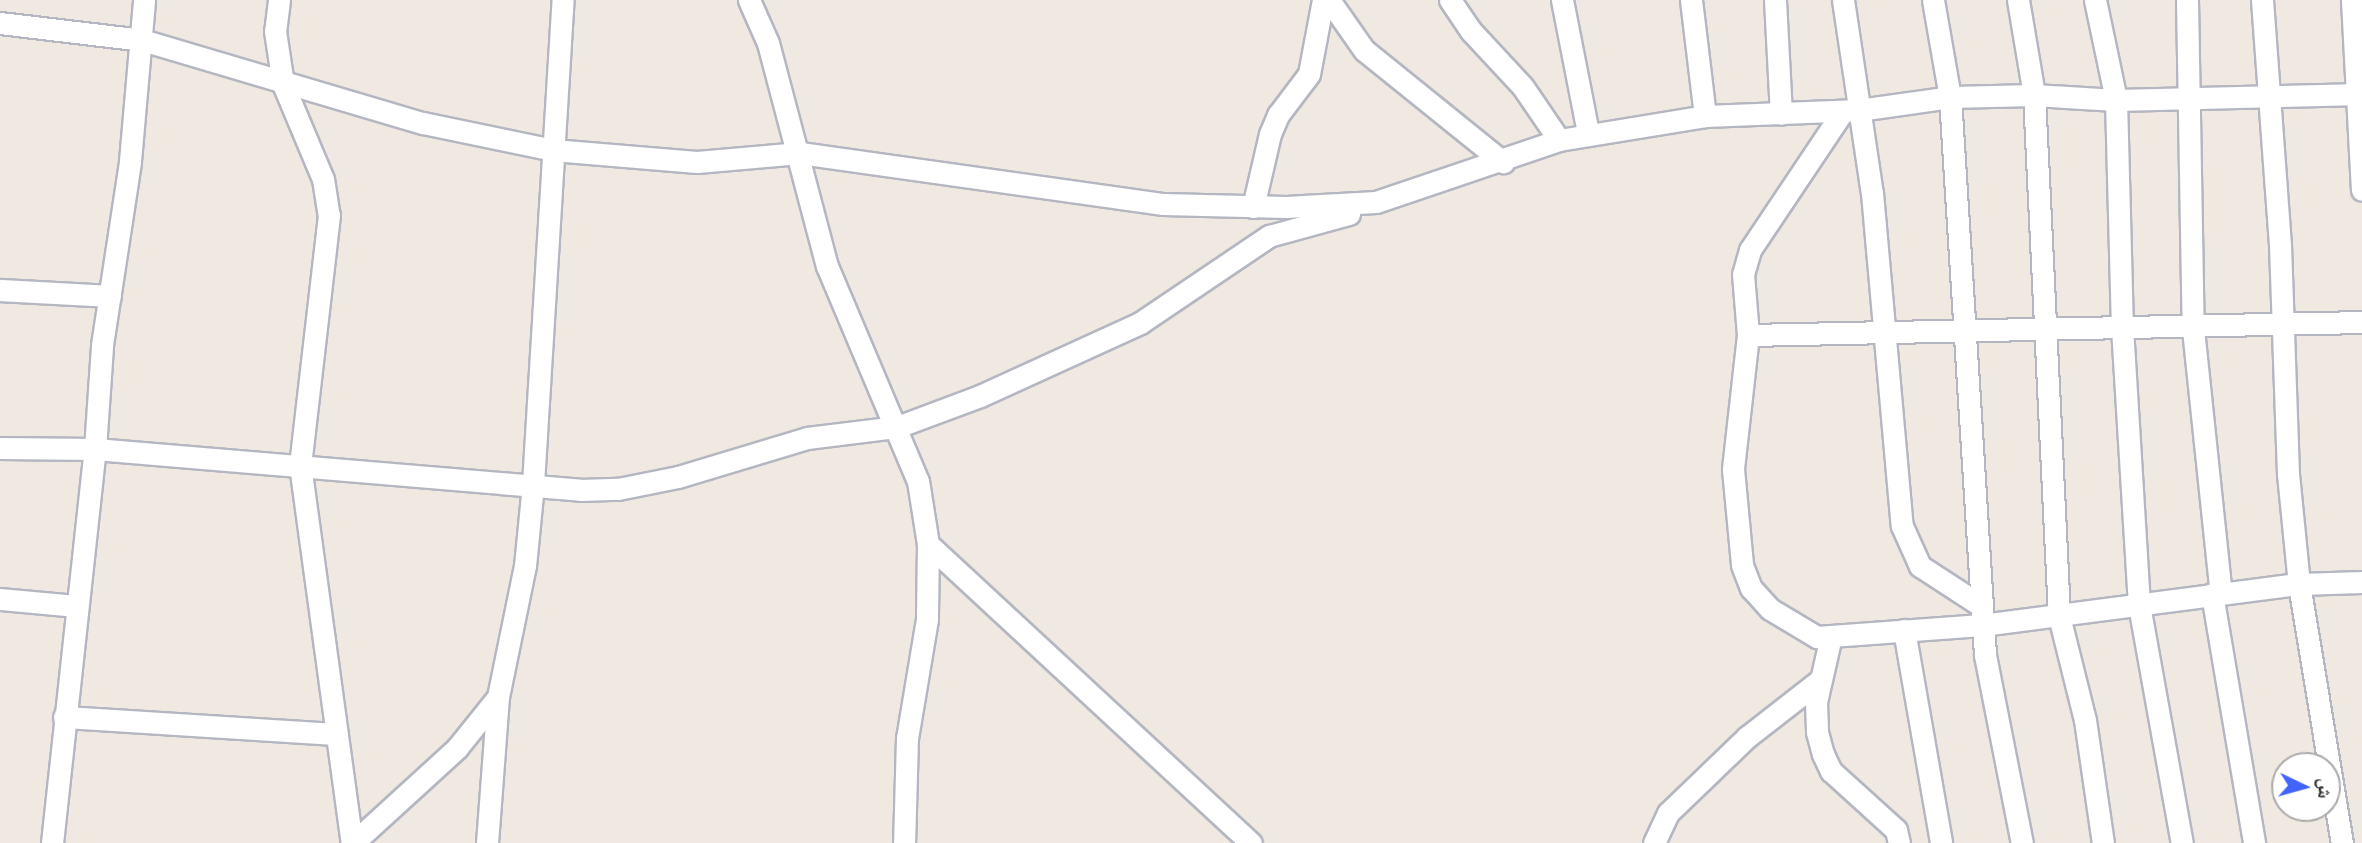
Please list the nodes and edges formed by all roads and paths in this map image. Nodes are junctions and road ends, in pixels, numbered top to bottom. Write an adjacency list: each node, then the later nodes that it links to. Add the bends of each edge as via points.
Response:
1 (144, 0): 19 (street)
2 (279, 0): 20 (street, via 275,31)
3 (563, 0): 32 (street)
4 (749, 0): 33 (street, via 768,43)
5 (1323, 0): 37 (street, via 1313,63 1270,134)
6 (1329, 0): 34 (street, via 1364,50)
7 (1450, 0): 31 (street)
8 (1562, 0): 30 (street)
9 (1691, 0): 29 (street)
10 (1775, 0): 28 (street)
11 (1843, 0): 27 (street)
12 (1933, 0): 25 (street)
13 (2018, 0): 23 (street)
14 (2095, 0): 26 (street)
15 (2186, 0): 24 (street)
16 (2262, 0): 21 (street)
17 (2352, 0): 22 (street)
18 (0, 23): 19 (street)
19 (142, 40): 20 (street); 39 (street)
20 (283, 85): 32 (street, via 477,136); 51 (street, via 323,179 329,215)
21 (2270, 93): 22 (street); 24 (street); 41 (street)
22 (2359, 94): 35 (street)
23 (2034, 95): 25 (street); 26 (street); 44 (street)
24 (2190, 95): 26 (street); 46 (street)
25 (1950, 97): 27 (street); 43 (street)
26 (2116, 100): 42 (street)
27 (1851, 110): 28 (street); 45 (street); 47 (street, via 1750,250 1743,274)
28 (1781, 114): 29 (street)
29 (1704, 116): 30 (street)
30 (1588, 133): 31 (street)
31 (1559, 140): 34 (street)
32 (553, 150): 33 (street, via 697,162); 52 (street)
33 (800, 153): 37 (street, via 1094,197); 48 (street, via 827,266)
34 (1503, 162): 36 (street)
35 (2362, 190)
36 (1376, 202): 37 (street); 48 (street, via 1269,236 1140,323 979,396)
37 (1253, 206)
38 (0, 290): 39 (street)
39 (110, 296): 50 (street)
40 (2362, 323): 41 (street)
41 (2281, 324): 46 (street); 55 (street, via 2283,415)
42 (2122, 327): 44 (street); 46 (street); 58 (street)
43 (1964, 328): 44 (street); 45 (street); 60 (street)
44 (2045, 328): 61 (street)
45 (1885, 329): 47 (street); 60 (street, via 1902,526 1910,552 1932,578)
46 (2193, 329): 56 (street)
47 (1748, 335): 63 (street, via 1733,470 1742,565 1751,588 1770,609 1817,637)
48 (897, 427): 52 (street, via 807,439 678,477 618,489); 53 (street, via 918,481)
49 (0, 448): 50 (street)
50 (95, 449): 51 (street); 59 (street)
51 (300, 466): 52 (street); 67 (street)
52 (533, 484): 65 (street, via 525,566)
53 (928, 544): 71 (street, via 927,619 907,738); 72 (street)
54 (2362, 582): 55 (street)
55 (2299, 584): 56 (street); 80 (street)
56 (2217, 594): 58 (street); 79 (street)
57 (0, 599): 59 (street)
58 (2140, 605): 61 (street); 78 (street)
59 (77, 606): 66 (street)
60 (1981, 615): 61 (street); 62 (street); 76 (street, via 1996,722)
61 (2059, 616): 77 (street, via 2085,720)
62 (1904, 630): 63 (street); 75 (street)
63 (1831, 636): 64 (street)
64 (1819, 681): 73 (street, via 1755,729 1668,813); 74 (street, via 1817,732 1831,771 1896,831)
65 (498, 697): 69 (street, via 457,748); 70 (street)
66 (64, 717): 67 (street); 68 (street)
67 (336, 734): 69 (street)
68 (52, 843)
69 (353, 843)
70 (487, 843)
71 (904, 843)
72 (1251, 843)
73 (1654, 843)
74 (1899, 843)
75 (1941, 843)
76 (2022, 843)
77 (2103, 843)
78 (2182, 843)
79 (2254, 843)
80 (2342, 843)

